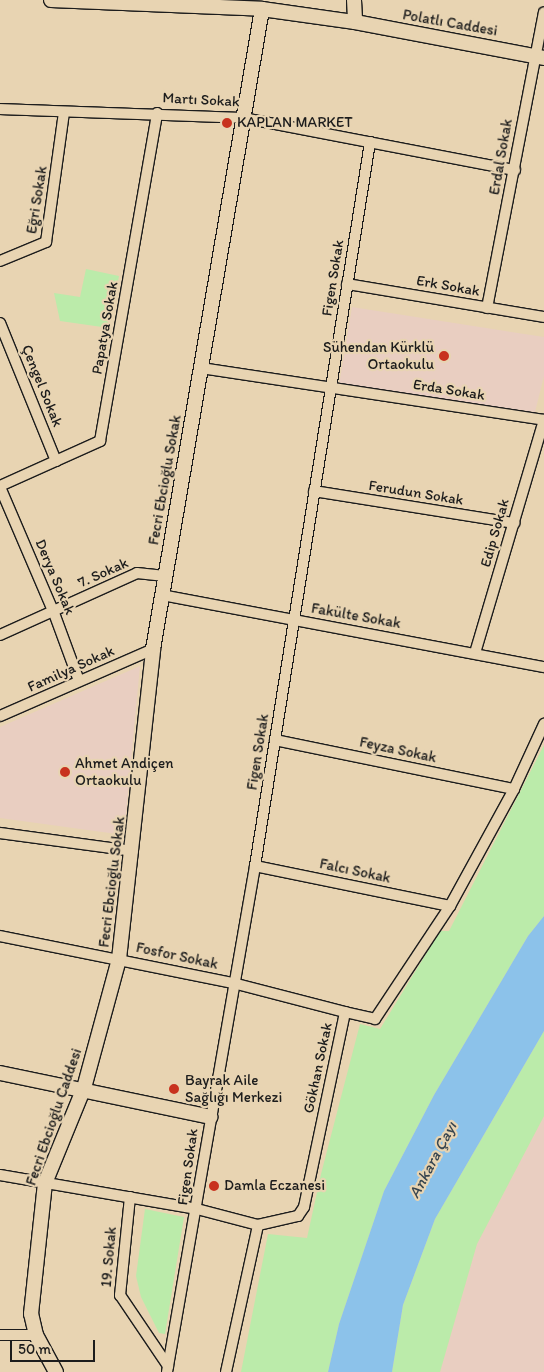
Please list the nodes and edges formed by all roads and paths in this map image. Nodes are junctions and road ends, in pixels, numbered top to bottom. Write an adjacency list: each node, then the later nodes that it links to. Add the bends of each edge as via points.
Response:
1 (51, 0): 3 (street, Polatlı Caddesi)
2 (354, 0): 5 (street)
3 (261, 4): 5 (street, Polatlı Caddesi); 10 (street, Fecri Ebcioğlu Sokak)
4 (544, 12): 6 (street, Erdal Sokak)
5 (355, 22): 6 (street, Polatlı Caddesi)
6 (539, 57): 12 (street, Erdal Sokak)
7 (0, 109): 8 (street, Martı Sokak)
8 (64, 113): 9 (street, Martı Sokak); 13 (street, Eğri Sokak, via 46,242)
9 (157, 113): 10 (street, Martı Sokak); 21 (street, Papatya Sokak, via 100,441)
10 (244, 118): 11 (street, Martı Sokak); 18 (street, Fecri Ebcioğlu Sokak)
11 (370, 142): 12 (street, Martı Sokak); 14 (street, Figen Sokak)
12 (515, 170): 15 (street, Erdal Sokak)
13 (0, 261)
14 (347, 284): 15 (street, Erk Sokak); 19 (street, Figen Sokak)
15 (488, 308): 16 (street, Erk Sokak)
16 (544, 317)
17 (0, 323): 21 (street, Çengel Sokak)
18 (201, 368): 19 (street, Erda Sokak); 25 (street, Fecri Ebcioğlu Sokak)
19 (331, 387): 20 (street, Erda Sokak); 23 (street, Figen Sokak)
20 (544, 420): 24 (street, Edip Sokak)
21 (56, 461): 22 (street, Papatya Sokak)
22 (0, 486): 27 (street, Derya Sokak)
23 (314, 491): 24 (street, Ferudun Sokak); 28 (street, Figen Sokak)
24 (514, 524): 31 (street, Edip Sokak)
25 (165, 576): 26 (street, Fecri Ebcioğlu Sokak); 27 (street, 7. Sokak, via 137,573)
26 (162, 595): 28 (street, Fakülte Sokak); 30 (street, Fecri Ebcioğlu Sokak)
27 (54, 612): 29 (street, 7. Sokak); 33 (street, Derya Sokak)
28 (294, 620): 31 (street, Fakülte Sokak); 36 (street, Figen Sokak)
29 (0, 635)
30 (154, 649): 33 (street, Familya Sokak); 39 (street, Fecri Ebcioğlu Sokak)
31 (475, 653): 32 (street, Fakülte Sokak)
32 (544, 667)
33 (79, 681): 34 (street, Familya Sokak)
34 (0, 716)
35 (544, 724): 37 (street, Gökhan Sokak)
36 (275, 740): 37 (street, Feyza Sokak); 40 (street, Figen Sokak)
37 (514, 789): 41 (street, Gökhan Sokak)
38 (0, 833): 39 (street)
39 (133, 851): 43 (street, Fecri Ebcioğlu Sokak)
40 (255, 866): 41 (street, Falcı Sokak); 44 (street, Figen Sokak)
41 (450, 906): 45 (street, Gökhan Sokak, via 375,1019)
42 (0, 936): 43 (street, Fosfor Sokak)
43 (119, 959): 44 (street, Fosfor Sokak); 47 (street, Fecri Ebcioğlu Caddesi)
44 (233, 983): 45 (street, Fosfor Sokak); 48 (street, Figen Sokak)
45 (345, 1012): 53 (street, Gökhan Sokak, via 304,1207 298,1216)
46 (0, 1072): 47 (street)
47 (84, 1088): 48 (street); 50 (street, Fecri Ebcioğlu Caddesi)
48 (210, 1117): 52 (street, Figen Sokak)
49 (0, 1175): 50 (street)
50 (45, 1183): 51 (street); 55 (street, Fecri Ebcioğlu Caddesi, via 31,1314)
51 (130, 1197): 52 (street); 56 (street, 19. Sokak, via 120,1295)
52 (197, 1209): 53 (street); 56 (street, Figen Sokak)
53 (258, 1225): 58 (street)
54 (0, 1335): 55 (street)
55 (36, 1335): 57 (street, Fecri Ebcioğlu Caddesi)
56 (167, 1369)
57 (56, 1372)
58 (226, 1372)

